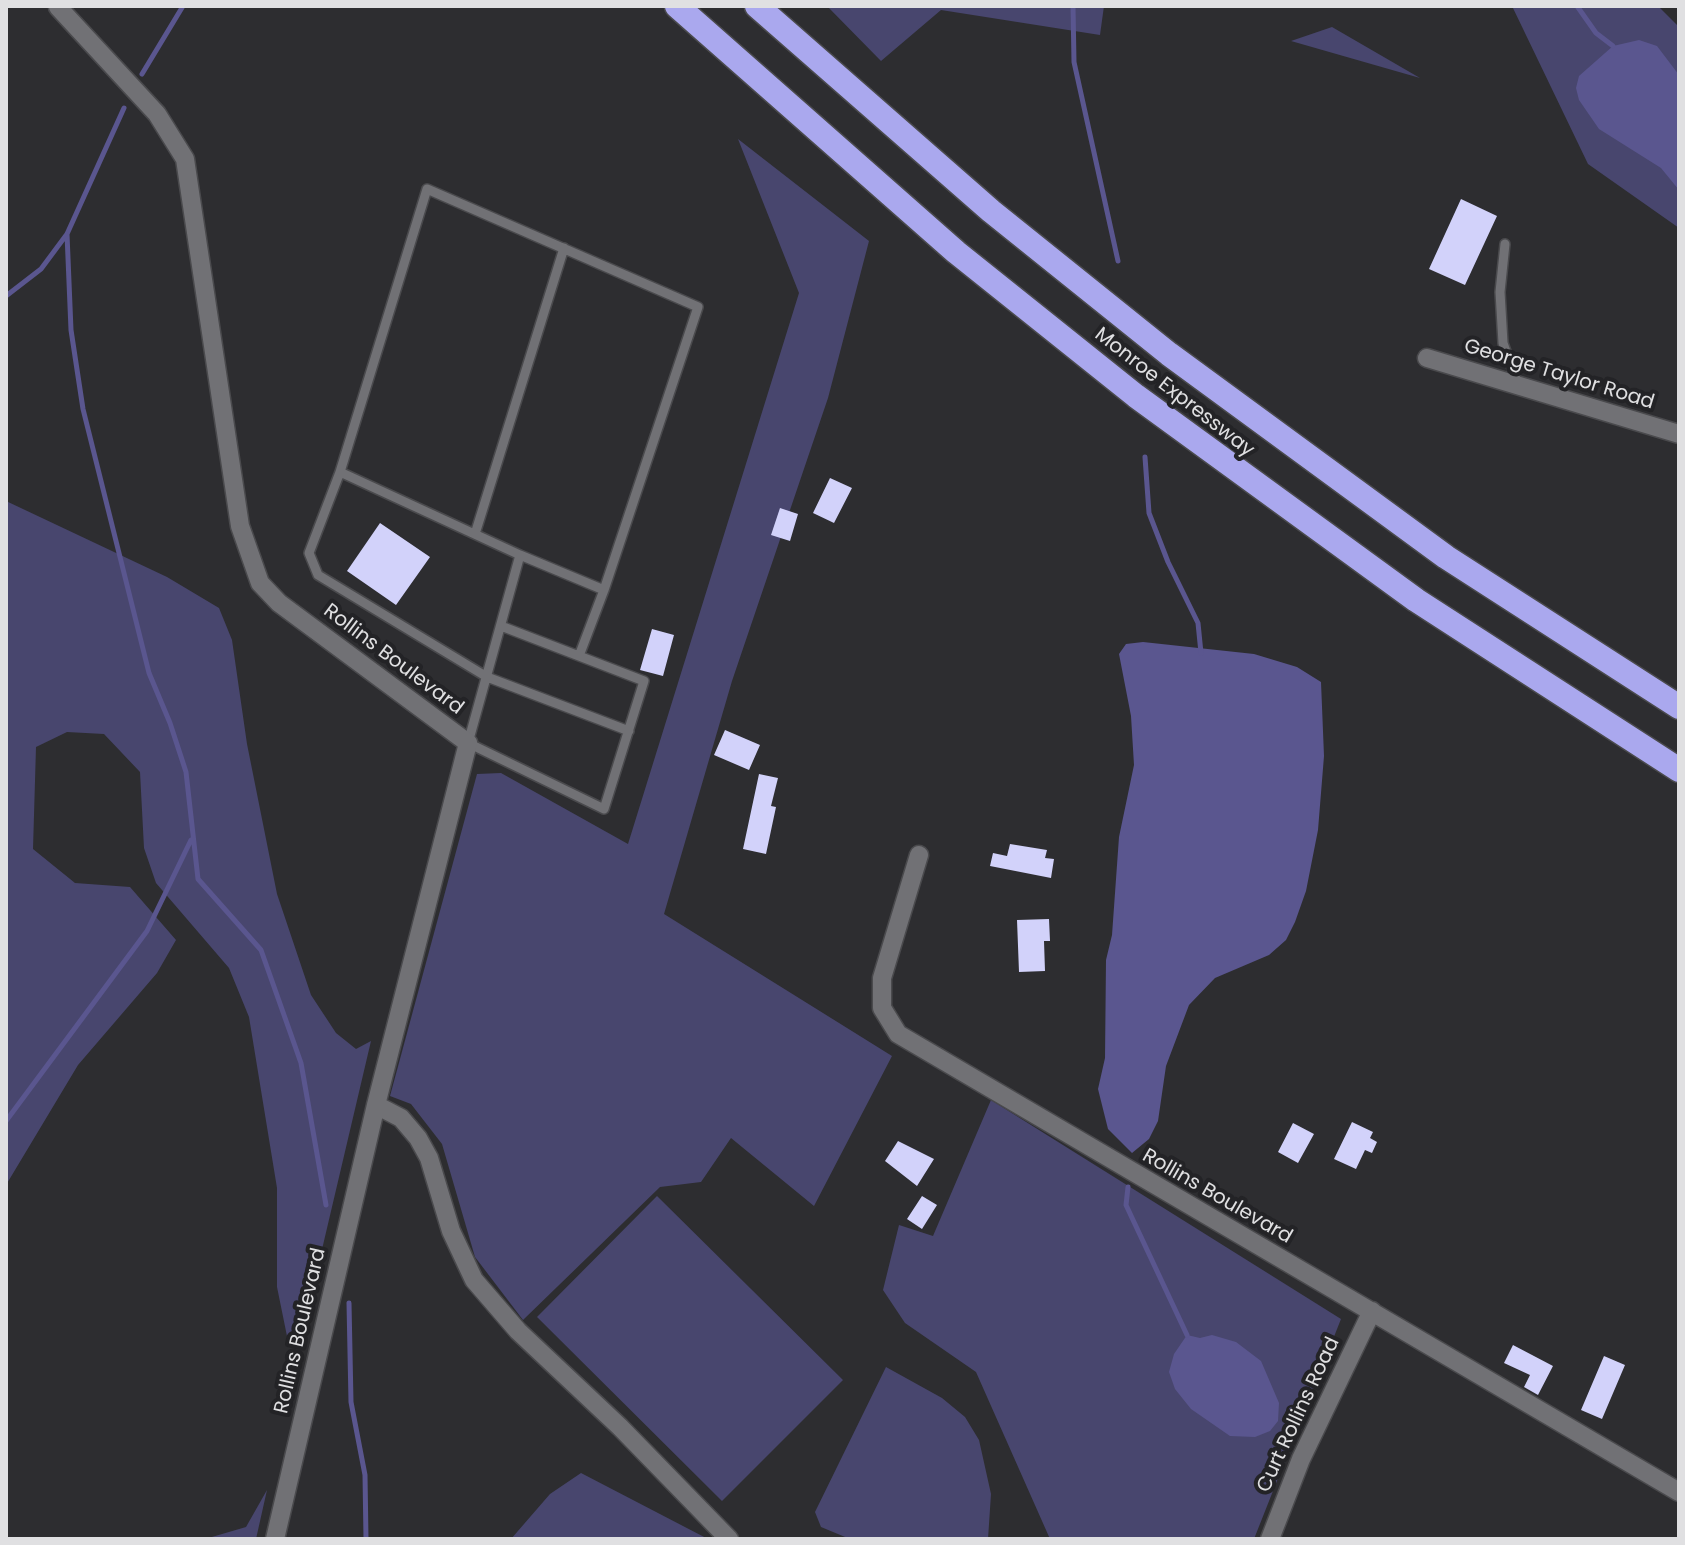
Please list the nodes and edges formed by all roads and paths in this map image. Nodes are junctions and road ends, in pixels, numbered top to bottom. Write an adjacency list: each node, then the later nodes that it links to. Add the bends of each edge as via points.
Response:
1 (677, 6): 19 (highway, Monroe Expressway, via 956,252 1136,396 1416,600)
2 (757, 6): 16 (highway, Monroe Expressway, via 1002,220 1226,397 1446,557)
3 (58, 7): 18 (street, Rollins Boulevard, via 157,114 185,159 240,526 260,583 279,603)
4 (1505, 244): 7 (lane, via 1500,292 1503,343)
5 (564, 248): 9 (lane, via 427,189); 10 (lane); 12 (lane, via 698,307)
6 (1427, 358): 7 (street, George Taylor Road)
7 (1518, 385): 8 (street, George Taylor Road)
8 (1679, 434)
9 (340, 472): 10 (lane); 15 (lane, via 309,553 318,575)
10 (475, 534): 11 (lane)
11 (520, 555): 12 (lane); 13 (lane)
12 (604, 590): 14 (lane)
13 (501, 626): 14 (lane); 15 (lane)
14 (579, 656): 17 (lane, via 644,681)
15 (487, 677): 17 (lane); 18 (lane)
16 (1679, 707)
17 (629, 731): 18 (lane, via 604,809)
18 (468, 743): 21 (street, Rollins Boulevard)
19 (1679, 770)
20 (919, 855): 22 (street, Rollins Boulevard, via 882,978 882,1008 898,1034)
21 (376, 1105): 24 (street, Rollins Boulevard); 25 (street, via 401,1118 418,1138 474,1280 518,1331)
22 (1372, 1311): 23 (street, Rollins Boulevard); 26 (street, Curt Rollins Road, via 1301,1459)
23 (1679, 1492)
24 (275, 1539)
25 (729, 1539)
26 (1270, 1539)

